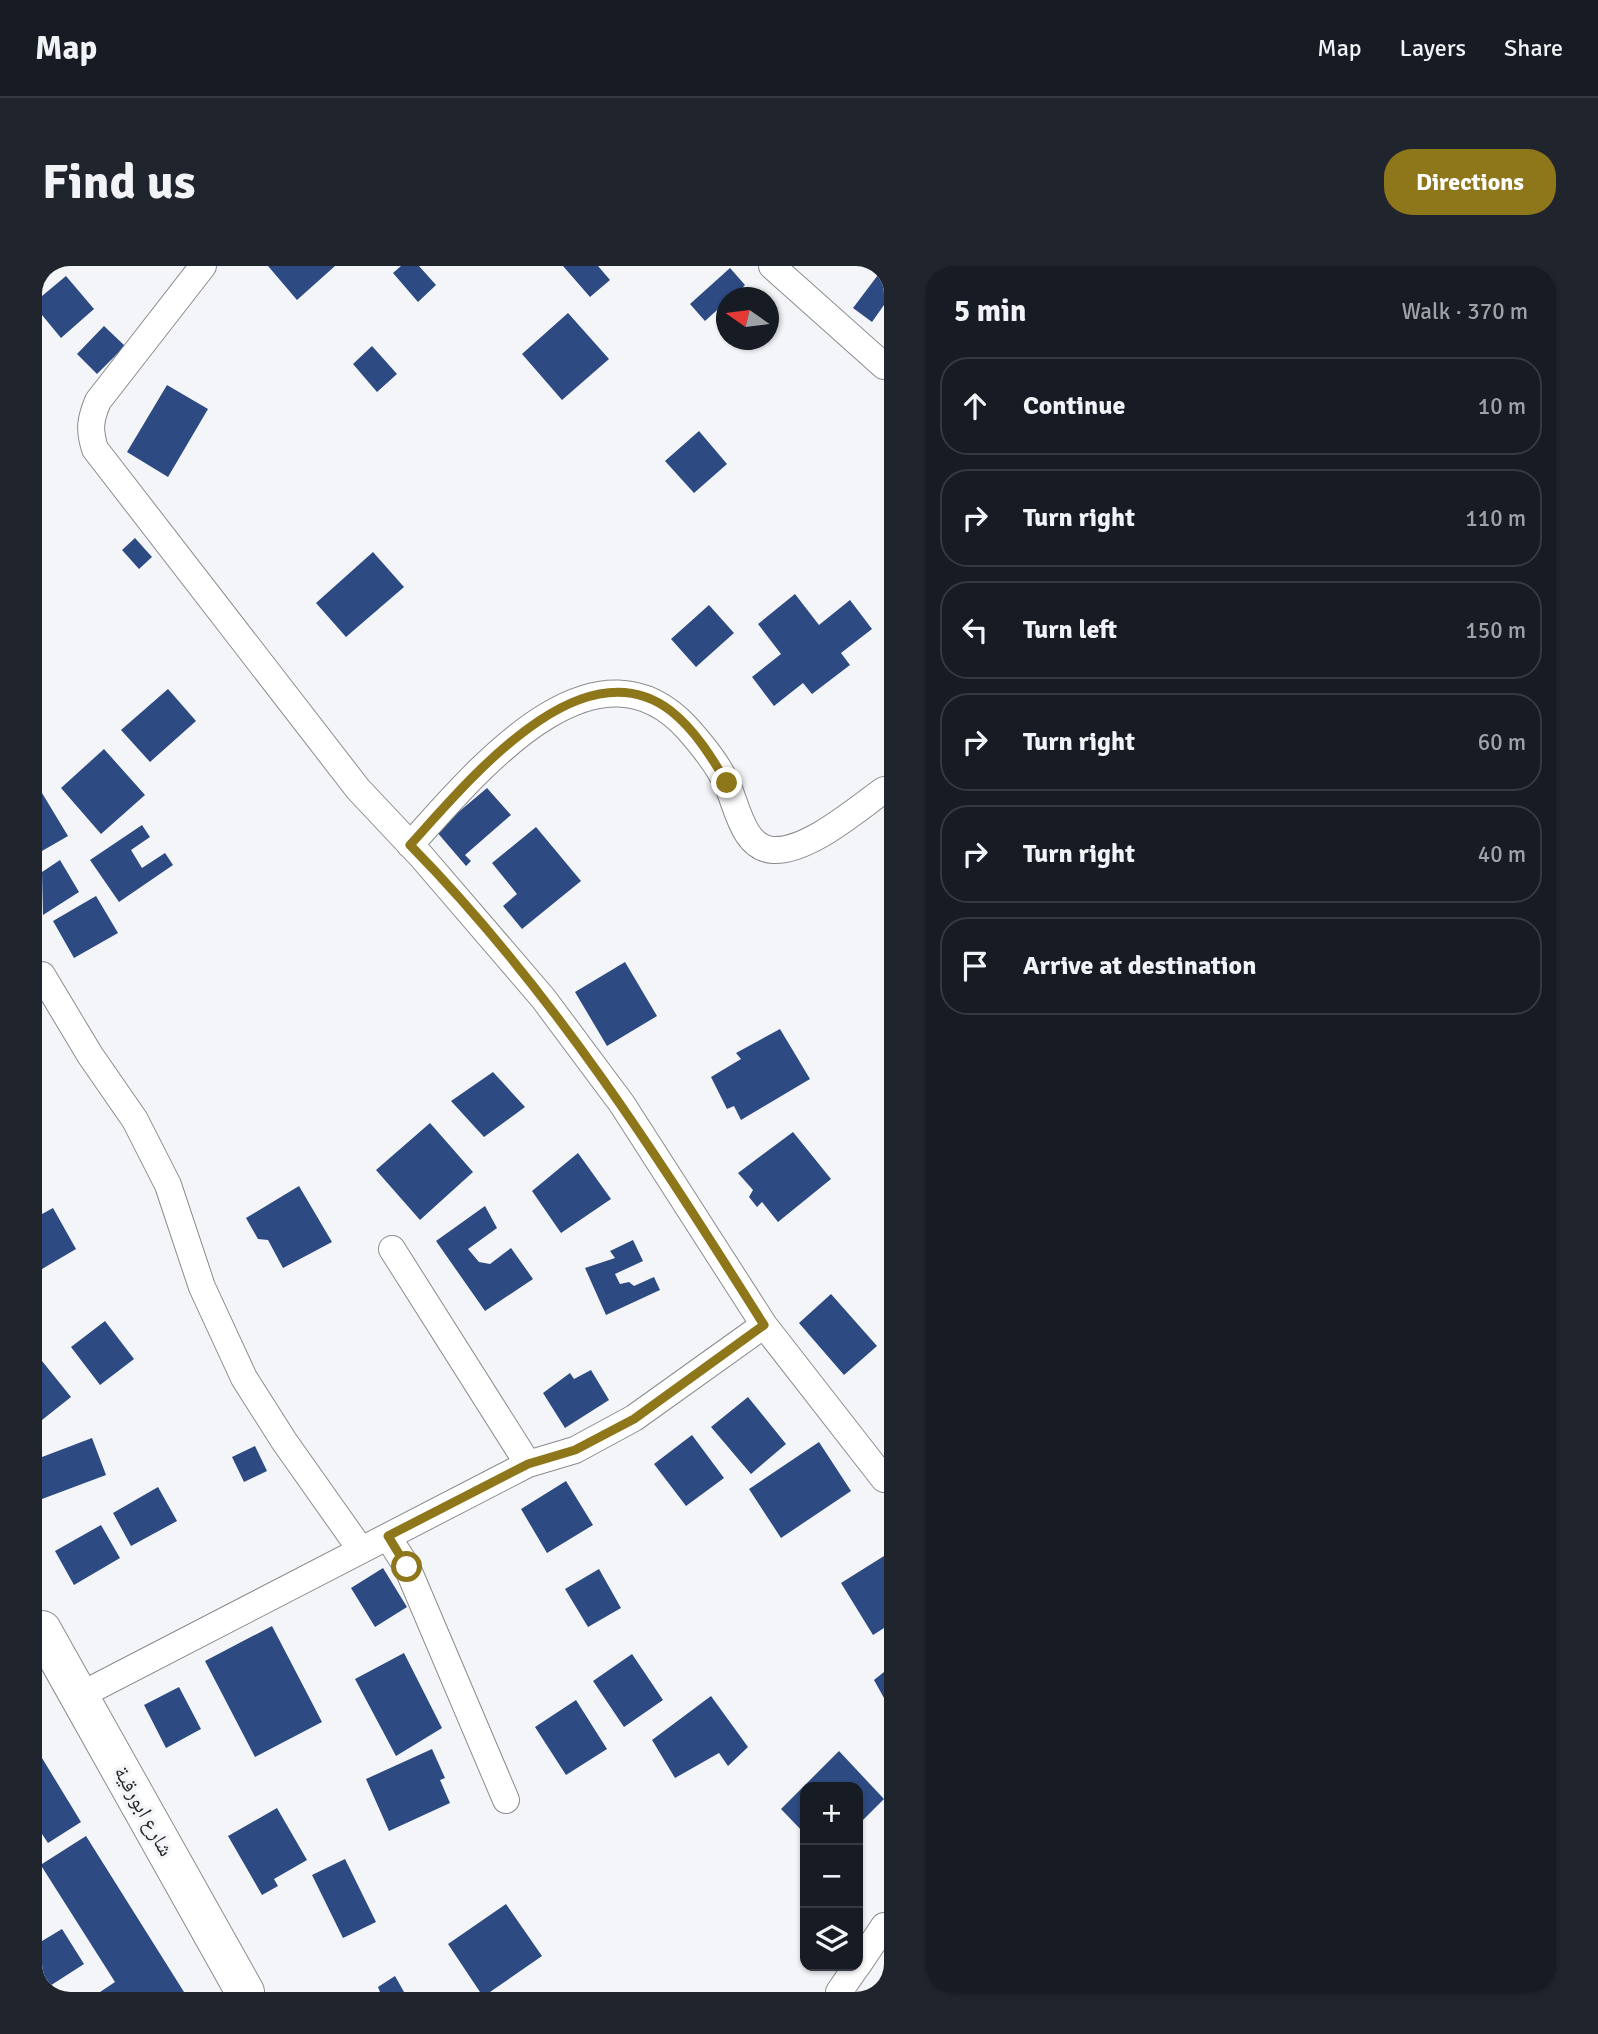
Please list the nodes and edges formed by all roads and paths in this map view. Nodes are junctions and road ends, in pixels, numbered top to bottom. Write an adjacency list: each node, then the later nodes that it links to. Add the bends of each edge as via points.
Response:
1 (203, 266): 5 (street, via 98,401 90,425 96,449 358,789)
2 (772, 266): 3 (street)
3 (884, 366)
4 (884, 790): 5 (street, via 795,846 773,850 756,844 707,751 671,711 640,695 618,691 585,696 511,741)
5 (410, 845): 8 (street, via 543,998 622,1104)
6 (42, 975): 12 (street, via 135,1120 163,1174 202,1287 244,1378)
7 (392, 1249): 9 (street)
8 (764, 1325): 9 (street, via 634,1419 575,1450); 10 (street)
9 (528, 1464): 11 (street)
10 (884, 1479)
11 (388, 1536): 12 (street); 15 (street, via 407,1567)
12 (361, 1550): 14 (street)
13 (42, 1630): 14 (main road, شارع ابورقية)
14 (79, 1696): 19 (main road, شارع ابورقية)
15 (506, 1800)
16 (884, 1926): 17 (street)
17 (863, 1956)
18 (853, 1971): 20 (street)
19 (245, 1992)
20 (839, 1992)

